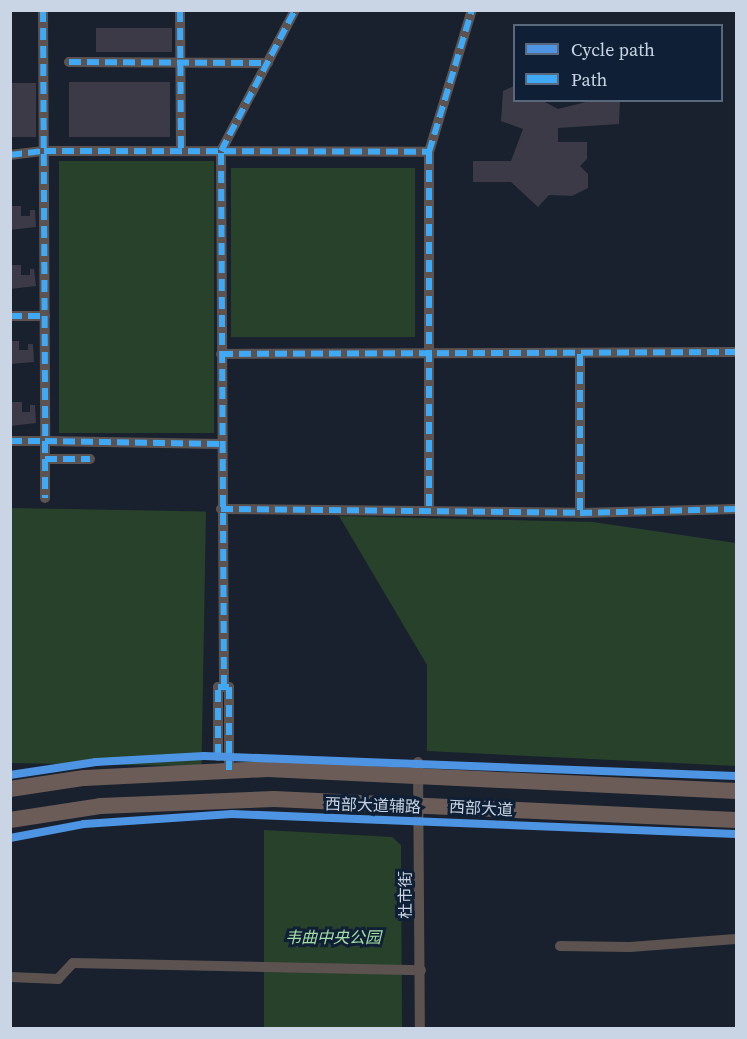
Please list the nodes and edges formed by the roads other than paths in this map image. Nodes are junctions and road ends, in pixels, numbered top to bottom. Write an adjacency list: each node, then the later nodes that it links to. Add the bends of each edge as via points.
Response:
1 (43, 10): 8 (street)
2 (180, 10): 6 (street)
3 (295, 10): 7 (street)
4 (472, 10): 11 (street)
5 (69, 62): 6 (street)
6 (180, 62): 7 (street); 9 (street)
7 (268, 63): 10 (street)
8 (44, 151): 9 (street); 12 (street); 14 (street)
9 (181, 151): 10 (street)
10 (220, 151): 11 (street); 16 (street)
11 (429, 152): 17 (street)
12 (10, 155)
13 (10, 316): 14 (street)
14 (45, 316): 20 (street)
15 (736, 352): 18 (street)
16 (221, 354): 17 (street); 21 (street)
17 (429, 354): 18 (street); 27 (street)
18 (580, 354): 28 (street)
19 (10, 441): 20 (street)
20 (45, 441): 21 (street); 22 (street)
21 (220, 444): 25 (street)
22 (45, 459): 23 (street); 24 (street)
23 (90, 459)
24 (45, 498)
25 (221, 509): 27 (street); 29 (street)
26 (736, 509): 28 (street)
27 (429, 511): 28 (street)
28 (580, 513)
29 (224, 687): 30 (street, via 218,687); 32 (street, via 229,687)
30 (218, 756)
31 (418, 769): 32 (main road, 西部大道); 34 (main road, 西部大道); 35 (street, 杜市街)
32 (229, 770): 33 (main road, 西部大道, via 84,778)
33 (10, 789)
34 (736, 791)
35 (417, 805): 36 (main road, 西部大道, via 180,801 100,806); 37 (main road, 西部大道); 40 (street, 杜市街)
36 (10, 820)
37 (736, 820)
38 (736, 939): 39 (street, via 630,947)
39 (560, 946)
40 (421, 970): 41 (street, via 73,963 58,979); 42 (street, 杜市街)
41 (10, 977)
42 (420, 1029)

